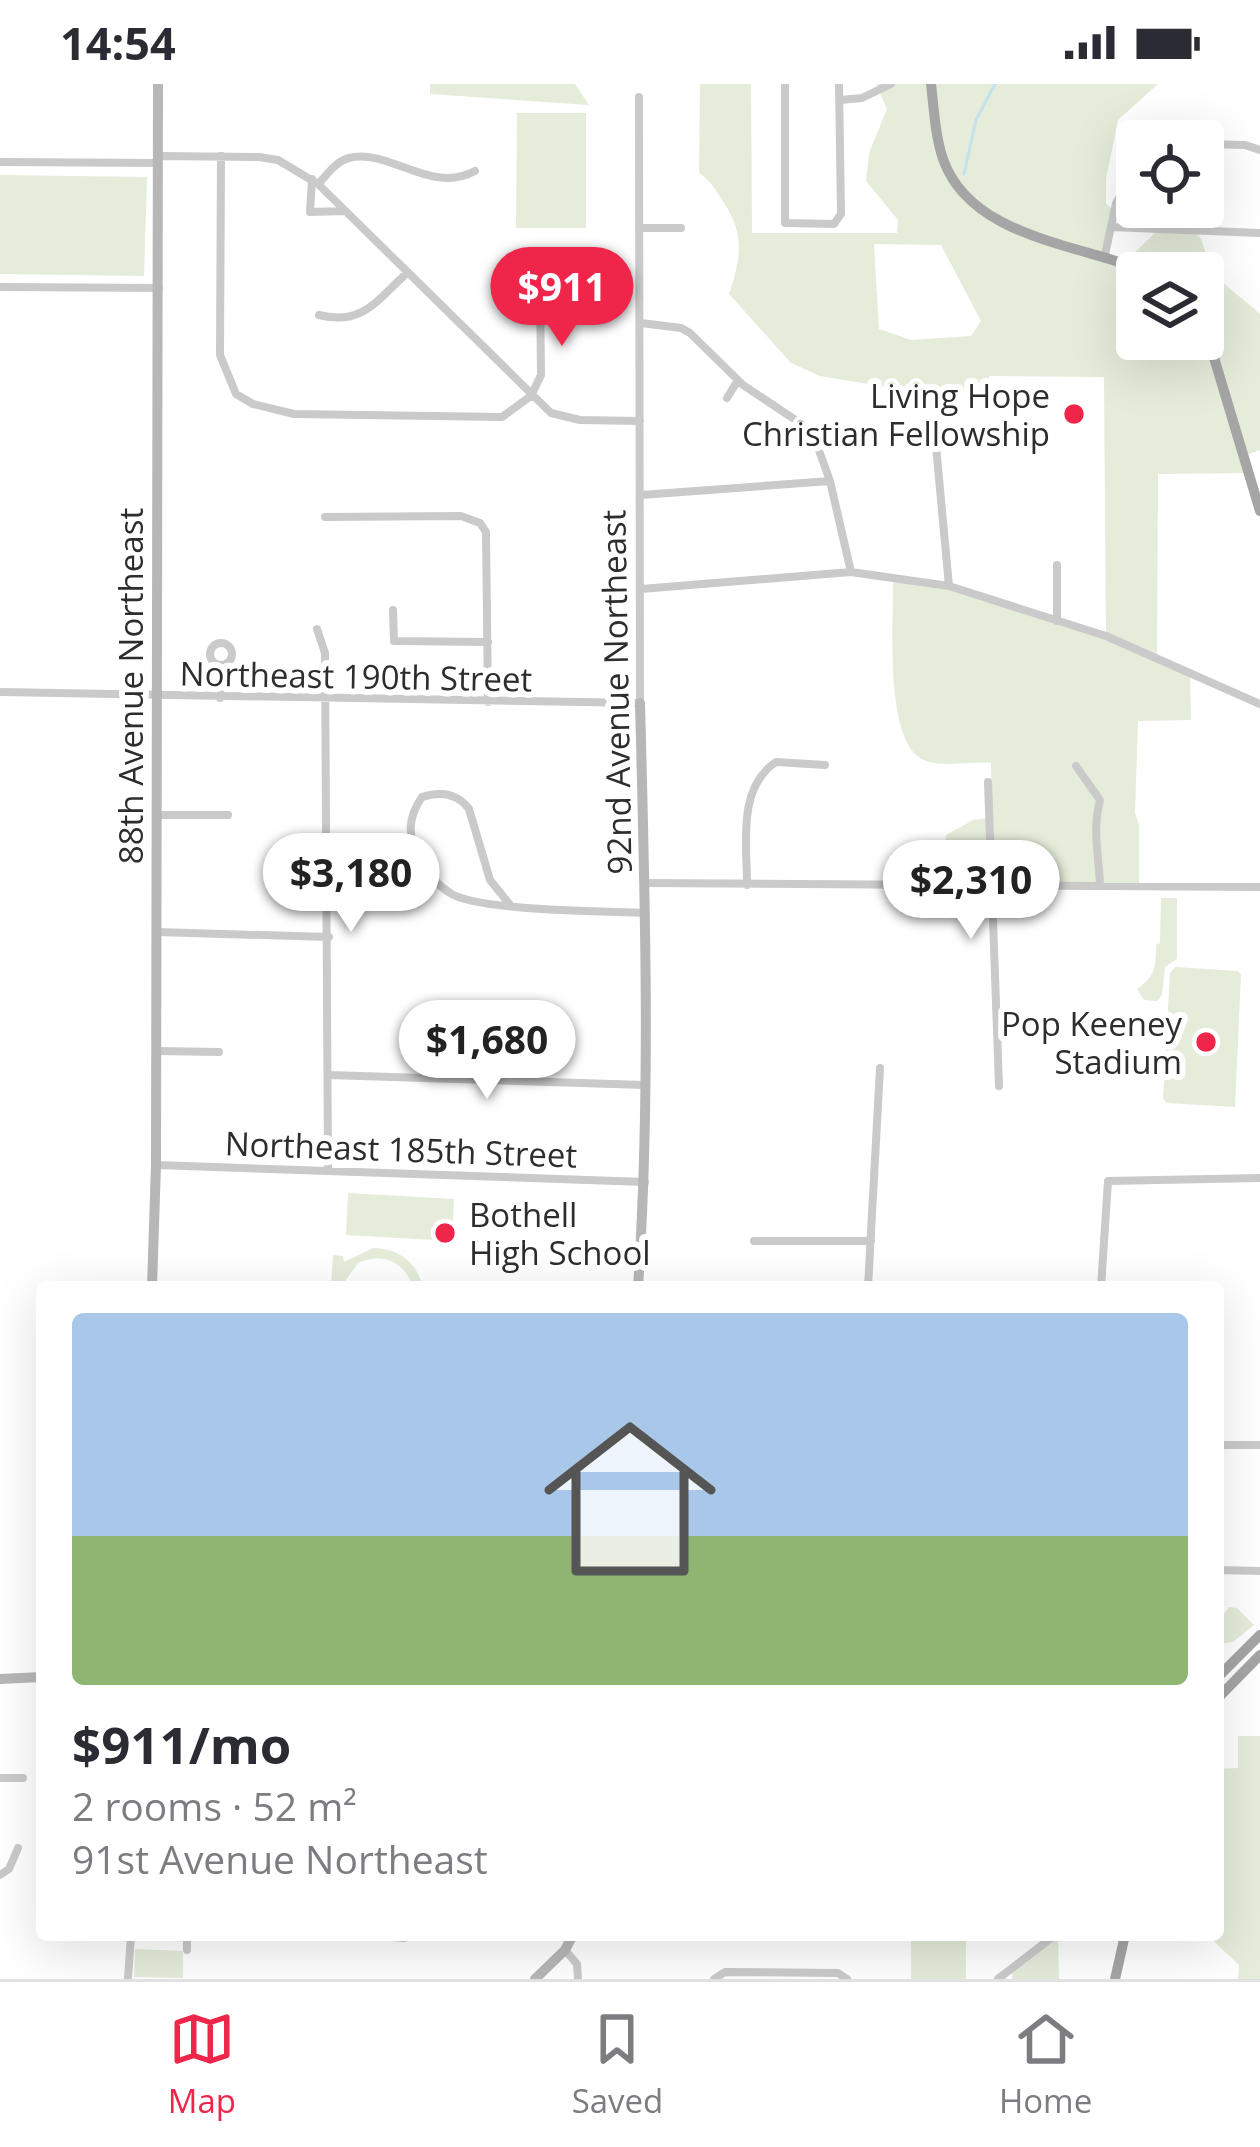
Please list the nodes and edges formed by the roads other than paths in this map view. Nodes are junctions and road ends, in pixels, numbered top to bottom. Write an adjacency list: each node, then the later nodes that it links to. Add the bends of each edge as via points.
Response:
1 (158, 84): 11 (street, 88th Avenue Northeast)
2 (785, 84): 7 (street, via 785,223 833,224 841,214)
3 (839, 84): 7 (street)
4 (891, 84): 7 (street)
5 (932, 84): 21 (main road, via 942,155 970,203)
6 (638, 97): 18 (street, 92nd Avenue Northeast)
7 (840, 100)
8 (1224, 144): 9 (street)
9 (1260, 151)
10 (221, 156): 11 (street); 14 (street, via 278,160); 31 (street, via 218,337 236,394 294,414 496,419)
11 (158, 159): 12 (street); 25 (street, 88th Avenue Northeast)
12 (0, 162)
13 (475, 171): 14 (street, via 450,179 353,157)
14 (315, 182): 16 (street); 16 (street, via 310,212)
15 (1116, 203): 17 (street)
16 (345, 211): 23 (street)
17 (1111, 227): 20 (street); 21 (street)
18 (638, 228): 19 (street); 28 (street, 92nd Avenue Northeast)
19 (681, 228)
20 (1260, 233)
21 (1105, 255): 22 (main road)
22 (1116, 259)
23 (407, 273): 27 (street, via 359,316); 31 (street)
24 (0, 287): 25 (street)
25 (159, 288): 49 (street, 88th Avenue Northeast)
26 (540, 289): 31 (street, via 541,375)
27 (319, 315)
28 (640, 323): 30 (street, via 690,333); 33 (street, 92nd Avenue Northeast)
29 (1215, 360): 37 (main road)
30 (738, 380): 32 (street); 35 (street, via 812,431)
31 (531, 396): 33 (street, via 563,418)
32 (727, 398)
33 (640, 422): 36 (street, 92nd Avenue Northeast)
34 (936, 446): 41 (street)
35 (830, 481): 36 (street); 40 (street)
36 (641, 495): 42 (street, 92nd Avenue Northeast)
37 (1260, 511)
38 (325, 517): 46 (street, via 461,516 480,523)
39 (1057, 565): 44 (street)
40 (851, 572): 41 (street); 42 (street)
41 (949, 586): 44 (street)
42 (641, 589): 53 (street, 92nd Avenue Northeast)
43 (393, 610): 46 (street, via 394,641)
44 (1057, 621): 54 (street)
45 (317, 628): 51 (street)
46 (488, 642): 52 (street)
47 (220, 665): 50 (street)
48 (0, 692): 49 (street, Northeast 190th Street)
49 (157, 697): 50 (street, Northeast 190th Street); 58 (street, 88th Avenue Northeast)
50 (220, 698): 51 (street, Northeast 190th Street)
51 (326, 700): 52 (street, Northeast 190th Street); 68 (street)
52 (488, 702): 53 (street, Northeast 190th Street)
53 (640, 703): 60 (street, 92nd Avenue Northeast)
54 (1260, 704)
55 (825, 765): 61 (street, via 776,762 758,780 748,807)
56 (1076, 766): 63 (street, via 1100,800 1093,828)
57 (988, 782): 62 (street)
58 (157, 815): 59 (street); 67 (street, 88th Avenue Northeast)
59 (228, 815)
60 (644, 883): 61 (street); 66 (street, 92nd Avenue Northeast)
61 (747, 885): 62 (street)
62 (991, 885): 63 (street); 74 (street)
63 (1100, 886): 64 (street)
64 (1260, 887)
65 (511, 906): 65 (street, via 490,880 463,801 422,797 410,824 425,870 453,896); 66 (street)
66 (645, 913): 73 (street, 92nd Avenue Northeast)
67 (157, 932): 68 (street); 69 (street, 88th Avenue Northeast)
68 (329, 937): 72 (street)
69 (156, 1051): 70 (street); 75 (street, 88th Avenue Northeast)
70 (219, 1052)
71 (880, 1068): 80 (street)
72 (329, 1075): 73 (street); 76 (street)
73 (645, 1085): 78 (street, 92nd Avenue Northeast)
74 (999, 1087)
75 (156, 1165): 76 (street, Northeast 185th Street); 81 (street, 88th Avenue Northeast)
76 (328, 1170): 78 (street, Northeast 185th Street)
77 (1260, 1178): 84 (street, via 1108,1181)
78 (645, 1182): 82 (street, 92nd Avenue Northeast)
79 (754, 1240): 80 (street)
80 (871, 1241): 83 (street)
81 (152, 1281)
82 (638, 1281)
83 (868, 1281)
84 (1100, 1281)
85 (1224, 1445): 86 (street)
86 (1260, 1445)
87 (1224, 1570): 88 (street)
88 (1260, 1571)
89 (1260, 1635): 91 (main road)
90 (1260, 1655): 95 (main road)
91 (1224, 1666)
92 (1224, 1672): 95 (street)
93 (36, 1677): 94 (street)
94 (0, 1678)
95 (1235, 1679): 96 (main road)
96 (1224, 1691)
97 (0, 1778): 98 (street)
98 (23, 1778)
99 (18, 1848): 100 (street)
100 (0, 1875)
101 (131, 1941): 109 (street)
102 (187, 1941): 106 (street)
103 (570, 1941): 107 (street)
104 (1047, 1941): 113 (street)
105 (1124, 1941): 114 (main road)
106 (187, 1950)
107 (565, 1950): 110 (street); 111 (street, via 578,1964)
108 (715, 1977): 112 (street)
109 (128, 1979)
110 (535, 1979)
111 (578, 1979)
112 (847, 1979)
113 (998, 1979)
114 (1114, 1979)

